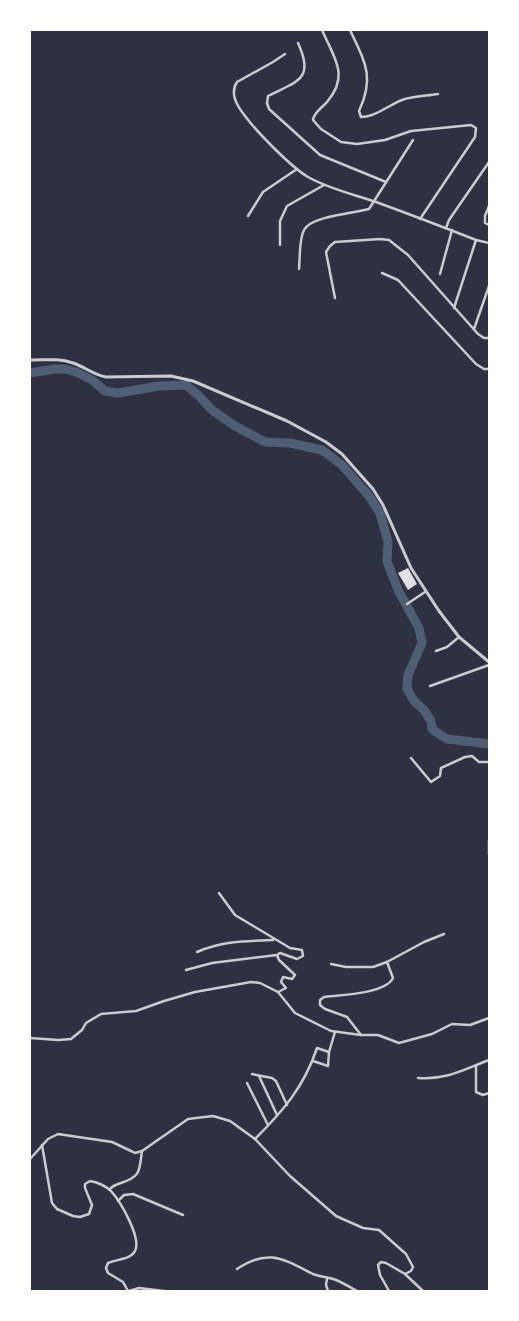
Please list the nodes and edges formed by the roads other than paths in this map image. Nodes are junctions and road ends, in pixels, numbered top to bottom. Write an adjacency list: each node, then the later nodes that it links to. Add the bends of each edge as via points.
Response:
1 (322, 30): 14 (street, via 340,79 314,120 321,129 341,142 357,144 385,140 412,131 471,125 476,128 475,136)
2 (350, 30): 5 (street, via 367,70 366,94 359,112 361,117 414,96)
3 (298, 43): 9 (street, via 305,62 303,76 268,96 270,109 320,155)
4 (285, 54): 8 (street, via 240,79 233,91 249,121)
5 (438, 94)
6 (413, 140): 9 (street)
7 (489, 162): 16 (street)
8 (297, 169): 10 (street); 13 (street, via 263,192)
9 (386, 182): 11 (street)
10 (324, 185): 11 (street); 20 (street, via 285,210 280,221)
11 (375, 202): 14 (street); 21 (street, via 369,209 333,215 306,227)
12 (489, 206): 15 (street, via 484,216)
13 (248, 216)
14 (420, 219): 16 (street)
15 (489, 226)
16 (446, 228): 17 (street)
17 (452, 230): 18 (street); 23 (street)
18 (476, 240): 19 (street); 26 (street)
19 (489, 242)
20 (280, 245)
21 (299, 269)
22 (382, 273): 30 (street, via 398,280 476,364)
23 (440, 274)
24 (489, 286): 27 (street)
25 (336, 298): 26 (street, via 326,252 330,246 336,242 380,239 389,240 408,255)
26 (454, 308): 27 (street)
27 (474, 329): 28 (street, via 484,338)
28 (489, 338)
29 (30, 360): 31 (street, via 58,359 106,377 171,376 194,381 287,421 326,442 373,489)
30 (489, 369)
31 (425, 592): 32 (street); 33 (street)
32 (407, 604)
33 (459, 637): 34 (street, via 447,648); 35 (street)
34 (436, 651)
35 (489, 663): 36 (street)
36 (430, 686)
37 (411, 758): 38 (street, via 431,782 440,776 440,768 464,757 472,756 479,762)
38 (489, 762)
39 (489, 843): 40 (street)
40 (489, 854)
41 (219, 893): 43 (street, via 235,915)
42 (444, 934): 46 (street)
43 (275, 940): 44 (street, via 238,940); 45 (street, via 304,952 297,958 282,953)
44 (197, 952)
45 (276, 955): 48 (street, via 212,962); 49 (street, via 295,975 292,979 283,977 281,982 286,988)
46 (387, 962): 47 (street, via 374,968); 52 (street, via 394,978 391,982 371,991 320,1000 325,1009 347,1017)
47 (331, 964)
48 (186, 970)
49 (278, 992): 51 (street, via 295,1013); 53 (street, via 260,983 230,985 187,994 136,1012 100,1014 71,1039)
50 (489, 1018): 52 (street, via 470,1024 452,1024 432,1034 399,1043 378,1035)
51 (335, 1032): 52 (street); 54 (street)
52 (361, 1036)
53 (30, 1038)
54 (329, 1052): 56 (street, via 317,1048); 56 (street, via 328,1066)
55 (489, 1060): 57 (street)
56 (313, 1061): 63 (street)
57 (476, 1065): 60 (street, via 453,1075); 62 (street, via 476,1092)
58 (252, 1074): 59 (street)
59 (259, 1076): 63 (street, via 276,1081); 64 (street)
60 (418, 1078)
61 (247, 1083): 65 (street)
62 (489, 1093)
63 (287, 1105): 64 (street)
64 (278, 1116): 65 (street)
65 (268, 1125): 66 (street)
66 (254, 1139): 68 (street, via 230,1121 213,1116 188,1118); 74 (street, via 336,1216 383,1233 412,1263 411,1271)
67 (42, 1146): 68 (street, via 58,1134 66,1134 112,1142 135,1152); 69 (street); 70 (street, via 50,1199 57,1209 73,1216 89,1214 92,1205 85,1184 95,1182)
68 (142, 1151): 70 (street, via 137,1174)
69 (30, 1158)
70 (110, 1189): 71 (street)
71 (118, 1201): 72 (street, via 124,1195 134,1194); 76 (street, via 129,1219 137,1246 130,1257 113,1260 106,1268)
72 (183, 1215)
73 (237, 1269): 75 (street, via 255,1259 276,1257)
74 (405, 1274): 80 (street, via 386,1263 378,1265); 81 (street)
75 (327, 1279): 78 (street); 79 (street, via 334,1279)
76 (129, 1291): 77 (street, via 139,1288)
77 (164, 1291)
78 (328, 1291)
79 (357, 1291)
80 (388, 1291)
81 (423, 1291)

